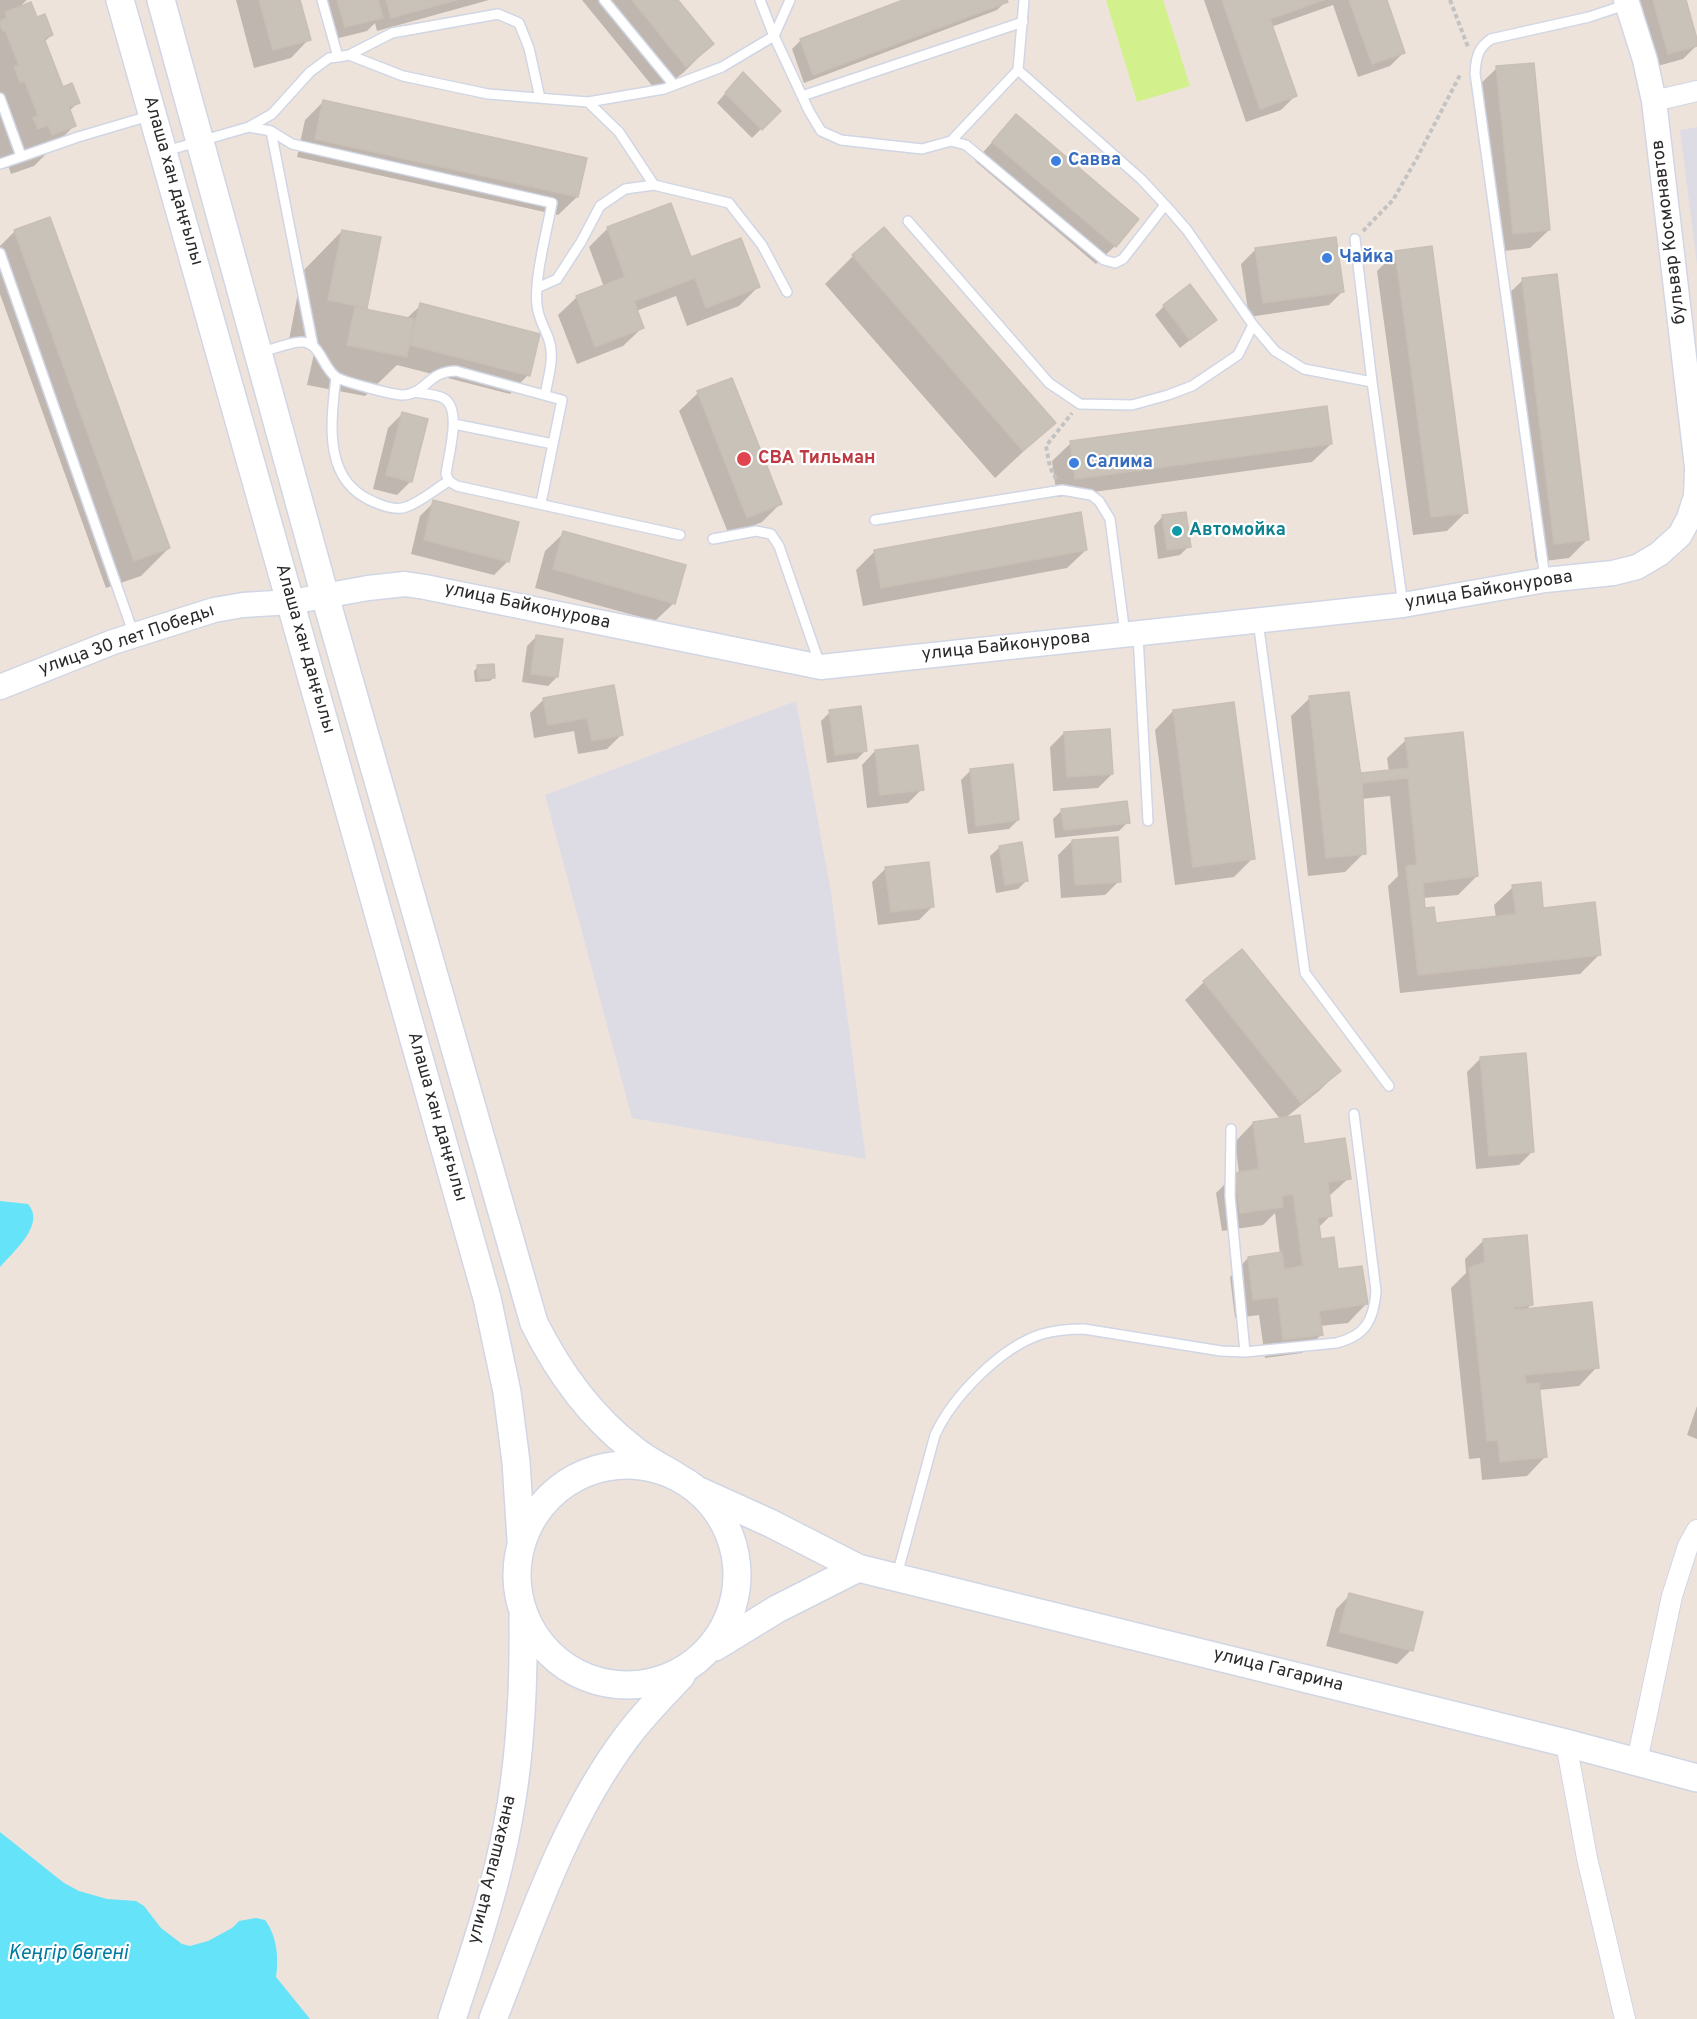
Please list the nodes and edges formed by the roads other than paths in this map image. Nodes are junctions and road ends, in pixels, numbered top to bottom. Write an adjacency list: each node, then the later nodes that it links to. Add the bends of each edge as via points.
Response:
1 (120, 0): 21 (main road, Алаша хан даңғылы)
2 (161, 0): 24 (main road, Алаша хан даңғылы)
3 (322, 0): 12 (lane)
4 (604, 0): 14 (lane)
5 (760, 0): 10 (lane)
6 (790, 0): 10 (lane)
7 (1024, 0): 9 (lane)
8 (1627, 2): 19 (street, бульвар Космонавтов, via 1646,60); 53 (lane, via 1589,17 1491,39 1476,59)
9 (1023, 22): 13 (lane); 16 (lane)
10 (774, 36): 14 (lane, via 722,67); 16 (lane)
11 (349, 55): 12 (lane); 18 (lane, via 403,76 488,94); 18 (lane, via 393,33 498,14 519,23)
12 (338, 57): 22 (lane, via 329,58 310,72 272,114)
13 (1018, 70): 25 (lane); 30 (lane)
14 (674, 85): 20 (lane)
15 (1697, 91): 19 (street)
16 (802, 96): 25 (lane, via 821,130 841,140 922,149)
17 (0, 98): 27 (lane)
18 (540, 98): 20 (lane)
19 (1654, 101): 46 (street, бульвар Космонавтов)
20 (588, 102): 29 (lane, via 619,132)
21 (153, 115): 26 (main road, Алаша хан даңғылы); 27 (lane)
22 (249, 127): 23 (lane); 24 (lane)
23 (272, 131): 35 (lane, via 292,144 552,203); 38 (lane)
24 (201, 141): 26 (lane); 39 (main road, Алаша хан даңғылы)
25 (951, 141): 30 (lane, via 966,145 1110,262 1123,260)
26 (163, 152): 55 (main road, Алаша хан даңғылы)
27 (21, 156): 28 (lane)
28 (0, 164)
29 (654, 185): 35 (lane, via 625,189 600,206 557,279); 36 (lane, via 729,203 762,245)
30 (1166, 205): 37 (lane)
31 (908, 221): 37 (lane, via 1049,383 1080,404 1132,405 1192,386 1238,355)
32 (1355, 239): 41 (lane)
33 (0, 253): 34 (lane)
34 (2, 265): 59 (lane)
35 (537, 288): 43 (lane, via 540,319 552,355)
36 (787, 292)
37 (1253, 325): 41 (lane, via 1275,351 1304,369)
38 (313, 346): 39 (lane, via 302,342); 40 (lane)
39 (259, 353): 54 (main road, Алаша хан даңғылы)
40 (336, 377): 42 (lane, via 402,395); 47 (lane, via 330,427 335,460 351,487 370,501 404,508)
41 (1372, 382): 56 (lane)
42 (416, 392): 43 (lane, via 439,373 456,371); 44 (lane, via 443,398 449,404)
43 (545, 395): 45 (lane, via 562,400)
44 (454, 424): 45 (lane); 47 (lane, via 446,474)
45 (553, 444): 48 (lane)
46 (1697, 469): 51 (street, бульвар Космонавтов, via 1696,496)
47 (449, 481): 48 (lane)
48 (541, 503): 50 (lane)
49 (875, 520): 58 (lane, via 1062,490 1091,495 1110,519)
50 (680, 535)
51 (1680, 535): 53 (street, улица Байконурова, via 1637,567)
52 (712, 539): 60 (lane, via 756,531 771,534)
53 (1545, 580): 56 (street, улица Байконурова)
54 (325, 596): 55 (street, улица Байконурова); 60 (street, улица Байконурова, via 405,584 425,586); 67 (main road, Алаша хан даңғылы, via 534,1323 555,1363 614,1434)
55 (291, 602): 59 (street, улица 30 лет Победы, via 214,610); 69 (main road, Алаша хан даңғылы, via 487,1298 507,1392)
56 (1403, 604): 57 (street, улица Байконурова)
57 (1258, 620): 58 (street, улица Байконурова); 63 (lane, via 1305,972)
58 (1131, 634): 60 (street, улица Байконурова); 62 (lane)
59 (134, 635): 61 (street, улица 30 лет Победы)
60 (820, 667)
61 (0, 687)
62 (1148, 821)
63 (1389, 1086)
64 (1354, 1114): 66 (lane, via 1376,1291 1372,1316 1360,1333 1349,1340)
65 (1231, 1129): 66 (lane, via 1230,1196)
66 (1245, 1352): 71 (lane, via 1061,1329 1006,1353 970,1384 943,1418)
67 (686, 1483): 69 (main road, via 648,1467 622,1464 595,1469 570,1479 548,1497); 70 (main road, улица Гагарина); 73 (main road, via 716,1511 729,1535 736,1562 731,1612 722,1631)
68 (1697, 1530): 75 (street, via 1672,1596)
69 (521, 1540): 72 (main road, via 518,1578)
70 (858, 1568): 71 (main road, улица Гагарина); 73 (main road, via 777,1609)
71 (896, 1577): 74 (main road, улица Гагарина)
72 (523, 1610): 73 (main road, via 530,1629 548,1653 572,1672 597,1682 626,1686 651,1683 674,1676); 77 (main road, улица Алашахана, via 521,1726 508,1822)
73 (699, 1658): 78 (main road, via 650,1708 593,1788 551,1875)
74 (1566, 1743): 75 (main road, улица Гагарина); 79 (street, via 1587,1858)
75 (1637, 1761): 76 (main road, улица Гагарина)
76 (1697, 1778)
77 (452, 2019)
78 (494, 2019)
79 (1625, 2019)

